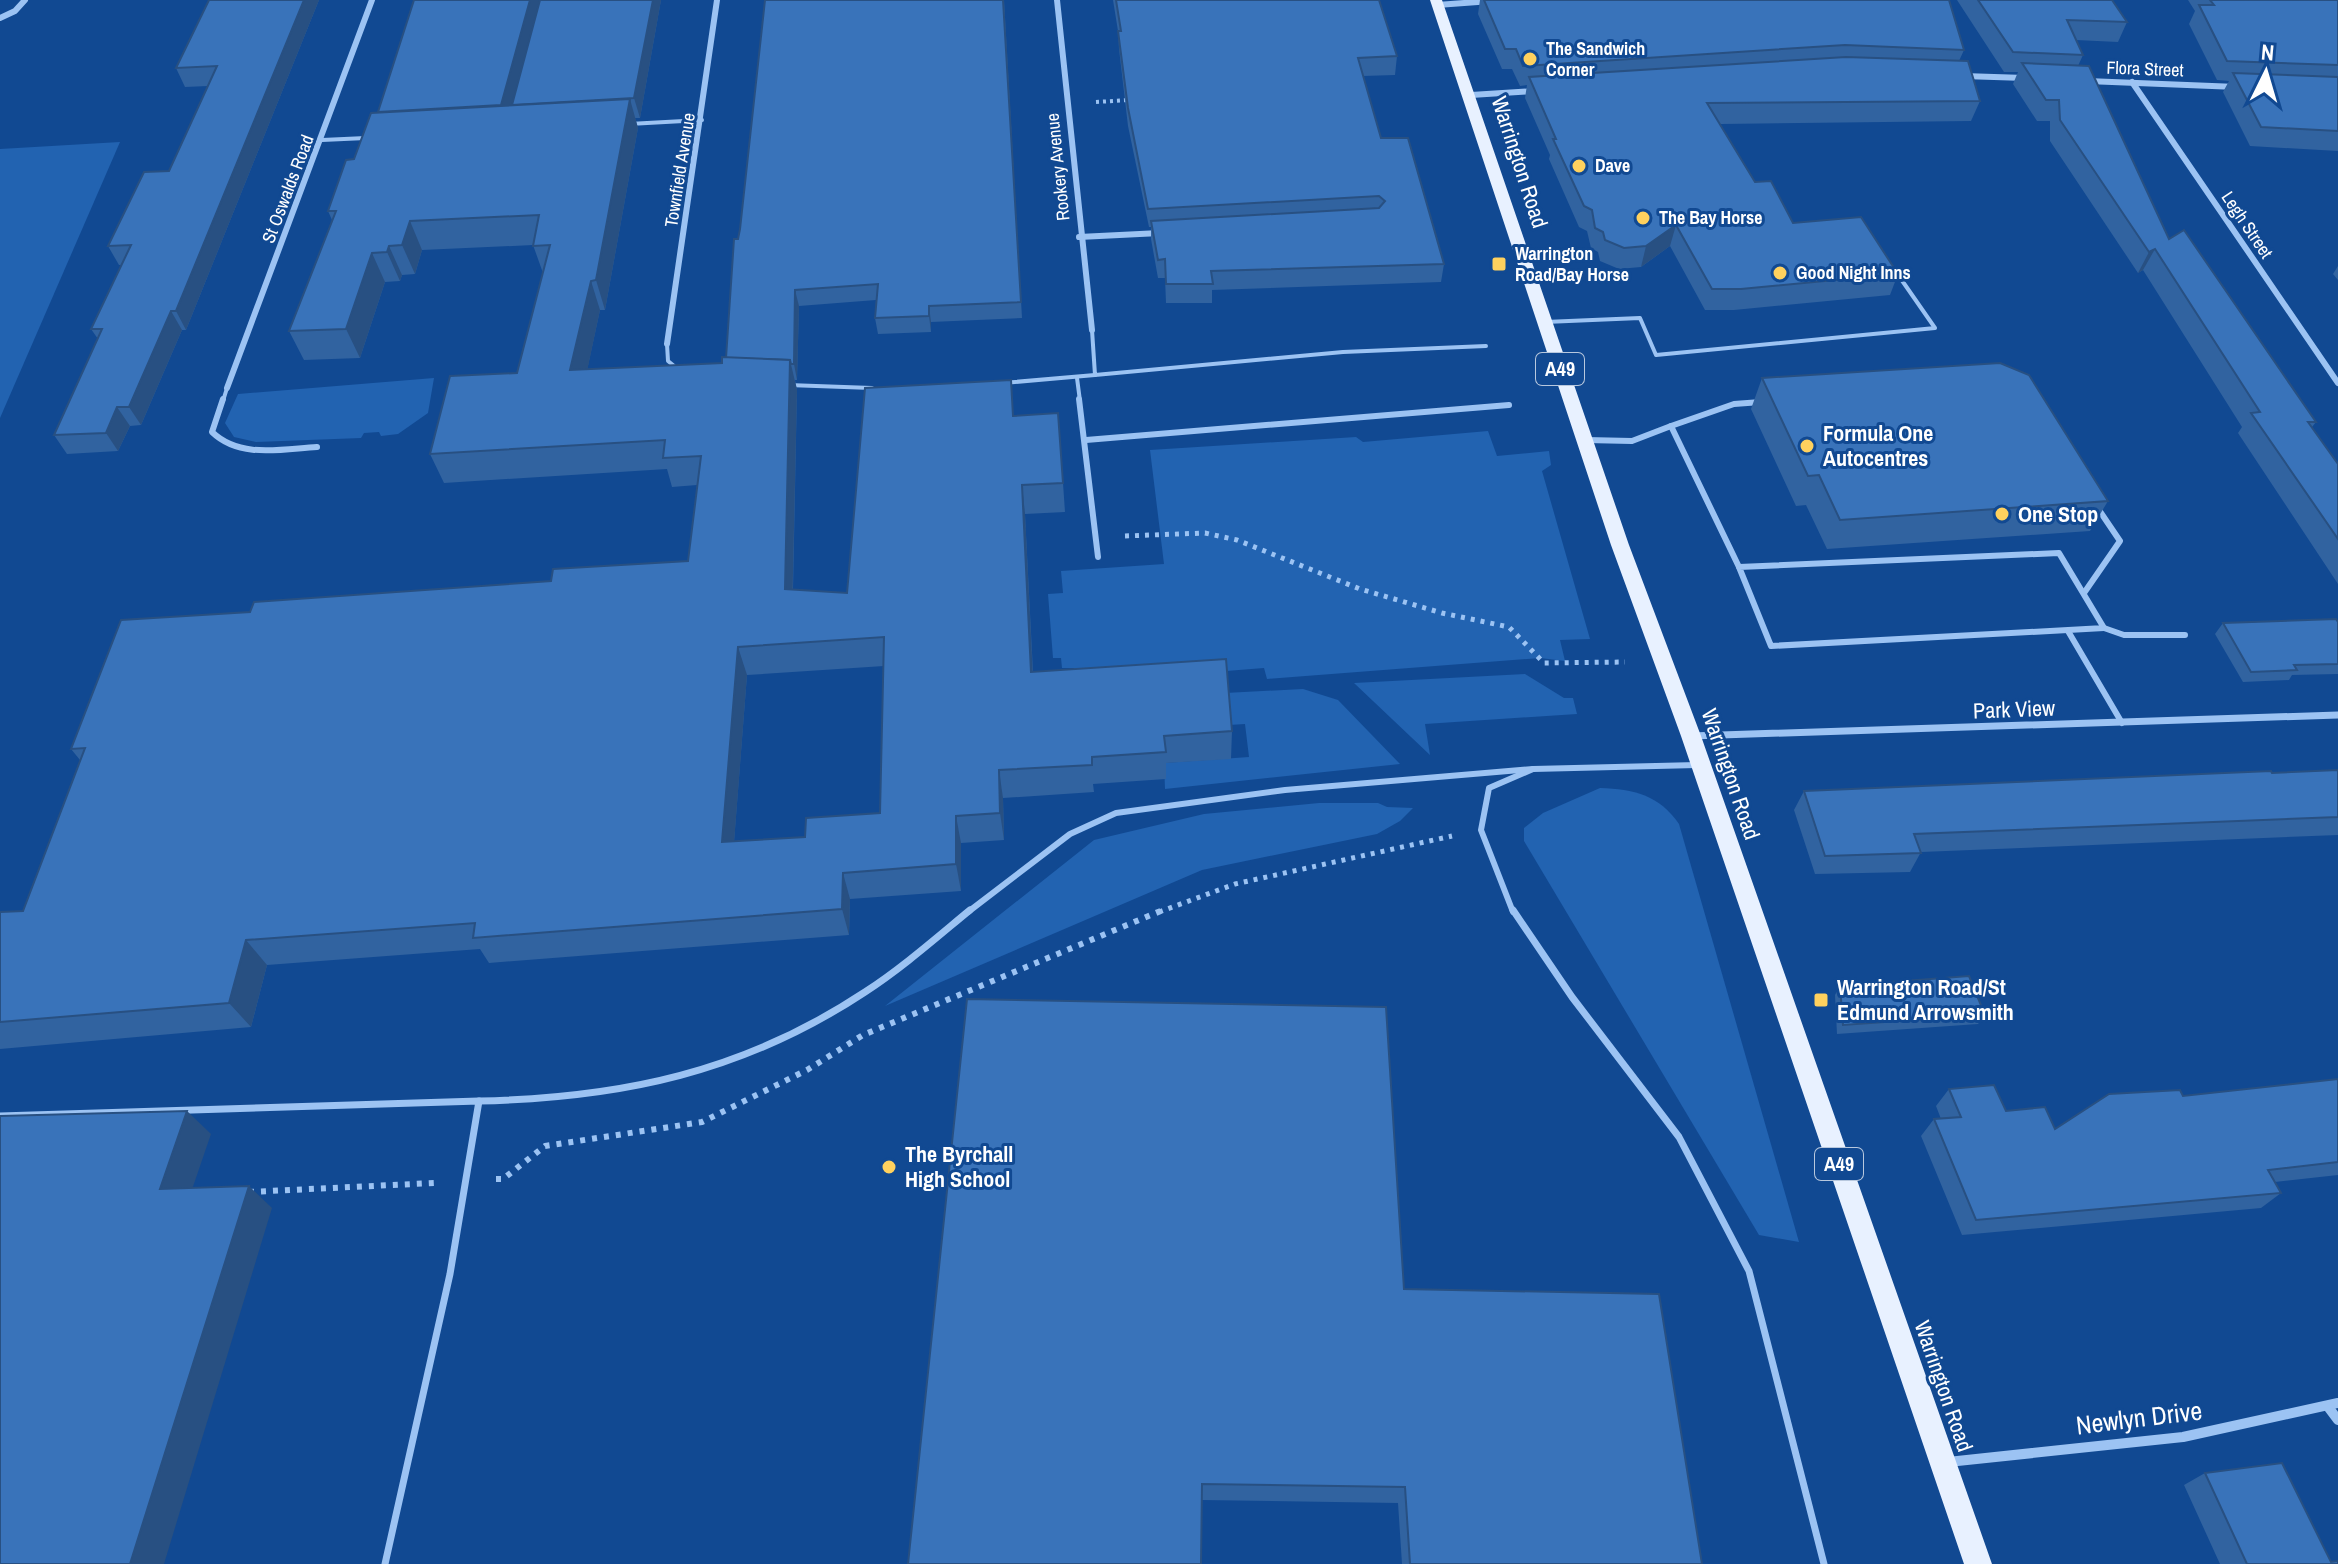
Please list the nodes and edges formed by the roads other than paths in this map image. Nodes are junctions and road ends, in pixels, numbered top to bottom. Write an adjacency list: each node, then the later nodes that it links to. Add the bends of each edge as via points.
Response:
1 (25, 0): 7 (street)
2 (372, 0): 18 (street, St Oswalds Road)
3 (717, 0): 15 (street, Townfield Avenue)
4 (1057, 0): 20 (street, Rookery Avenue)
5 (1505, 0): 6 (street)
6 (1437, 2): 14 (main road, Warrington Road / A49)
7 (0, 18)
8 (1947, 75): 9 (street)
9 (2039, 79)
10 (2070, 80): 11 (street, Flora Street)
11 (2132, 82): 12 (street, Flora Street); 29 (street, Legh Street)
12 (2241, 87)
13 (1546, 90): 14 (street)
14 (1471, 95): 22 (main road, Warrington Road / A49)
15 (702, 120): 16 (lane); 24 (street, Townfield Avenue)
16 (626, 124)
17 (370, 137): 18 (lane)
18 (322, 140): 32 (street, St Oswalds Road)
19 (1173, 232): 20 (street)
20 (1079, 237): 23 (street, Rookery Avenue)
21 (1893, 267): 22 (lane, via 1935,328 1656,355 1640,318)
22 (1545, 322): 38 (main road, Warrington Road / A49)
23 (1092, 330): 27 (lane)
24 (667, 344): 26 (lane, via 668,361)
25 (1486, 346): 27 (lane, via 1343,352)
26 (683, 374)
27 (1095, 375): 28 (lane)
28 (1077, 378): 30 (lane); 37 (lane)
29 (2338, 383)
30 (988, 384)
31 (781, 385): 33 (lane)
32 (227, 388): 39 (lane, via 212,432 219,442 240,448)
33 (884, 389)
34 (1765, 402): 36 (lane, via 1734,404)
35 (1509, 405): 37 (lane)
36 (1671, 426): 38 (lane, via 1632,441); 42 (lane)
37 (1086, 440): 41 (lane)
38 (1584, 440): 49 (main road, Warrington Road / A49)
39 (317, 447)
40 (2093, 501): 43 (lane, via 2120,541)
41 (1098, 557)
42 (1739, 567): 43 (lane, via 2059,553); 45 (lane, via 1771,646)
43 (2084, 593): 44 (lane)
44 (2104, 628): 45 (lane); 46 (lane, via 2124,635)
45 (2068, 631): 48 (lane)
46 (2185, 635)
47 (2338, 715): 48 (street, Park View)
48 (2122, 723): 49 (street, Park View)
49 (1691, 736): 50 (main road, Warrington Road / A49)
50 (1700, 764): 51 (lane); 56 (main road, Warrington Road / A49)
51 (1533, 769): 52 (lane, via 1253,792 1152,807 1090,823 982,898 830,1017 732,1063 688,1079 546,1102); 58 (lane, via 1489,788 1481,830 1515,916 1679,1137 1749,1271)
52 (479, 1101): 53 (lane); 57 (lane, via 450,1274)
53 (0, 1116)
54 (2334, 1406): 55 (street); 56 (street, Newlyn Drive, via 2183,1437)
55 (2338, 1420)
56 (1943, 1463): 59 (main road, Warrington Road / A49)
57 (385, 1564)
58 (1824, 1564)
59 (1978, 1564)

